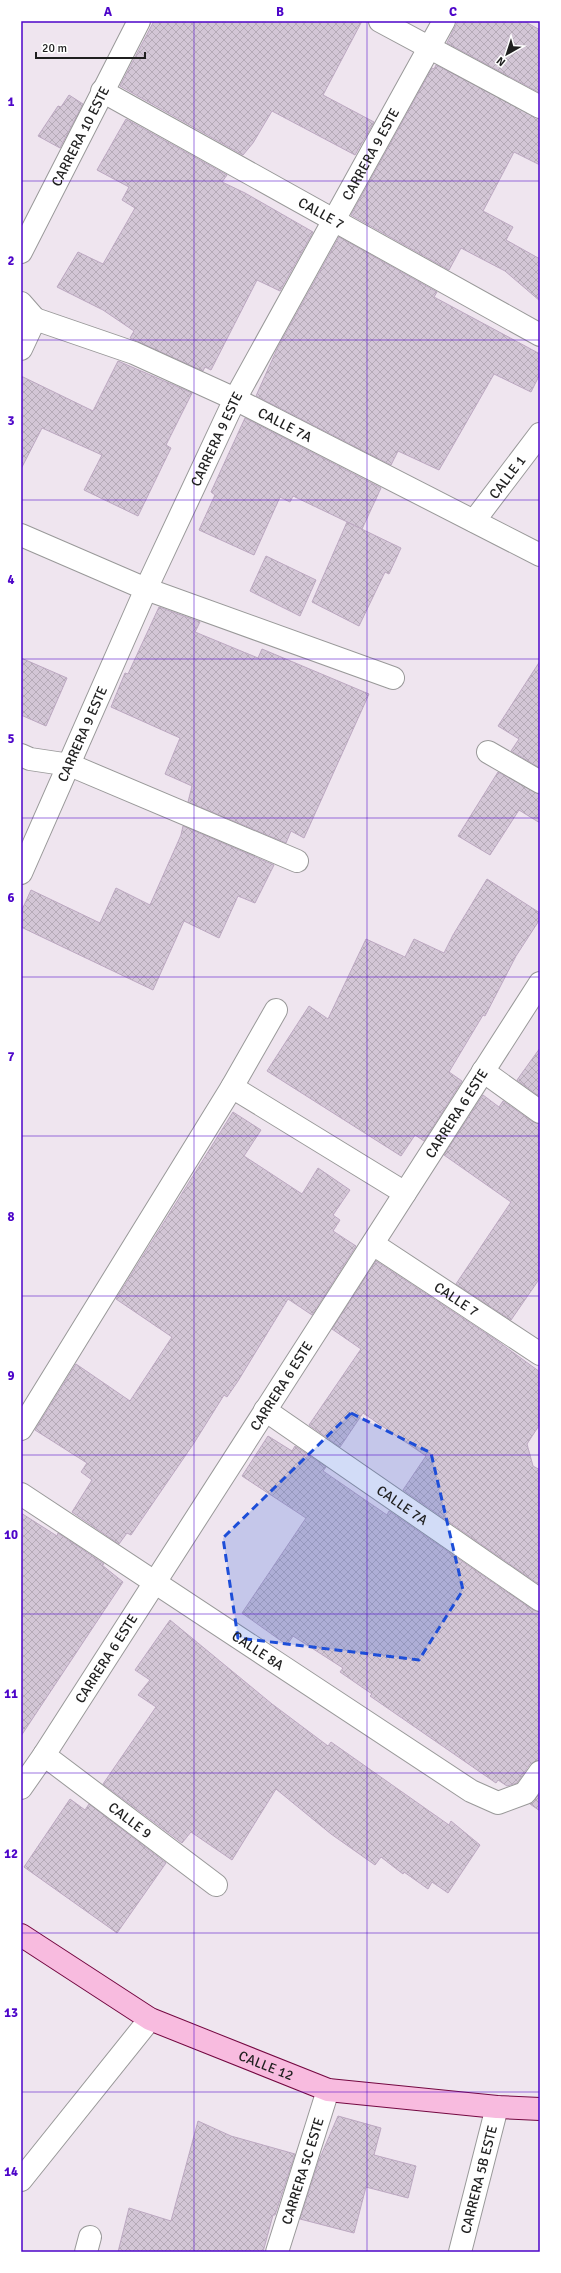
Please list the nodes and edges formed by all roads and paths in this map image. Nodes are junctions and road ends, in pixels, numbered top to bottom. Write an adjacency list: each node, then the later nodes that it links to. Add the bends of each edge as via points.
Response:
1 (139, 21): 5 (street, CARRERA 10 ESTE)
2 (380, 21): 4 (street)
3 (444, 21): 4 (street, CARRERA 9 ESTE)
4 (429, 47): 6 (street); 7 (street, CARRERA 9 ESTE)
5 (102, 91): 7 (street, CALLE 7); 8 (street, CARRERA 10 ESTE)
6 (540, 107)
7 (334, 221): 11 (street, CALLE 7); 13 (street, CARRERA 9 ESTE)
8 (21, 252)
9 (21, 303): 10 (street)
10 (35, 319): 12 (street); 13 (street, CALLE 7A, via 134,353)
11 (540, 335)
12 (21, 349)
13 (235, 399): 15 (street, CALLE 7A); 18 (street, CARRERA 9 ESTE)
14 (540, 434): 15 (street, CALLE 1)
15 (480, 524): 17 (street, CALLE 7A)
16 (21, 535): 18 (street)
17 (540, 555)
18 (146, 589): 19 (street); 22 (street, CARRERA 9 ESTE)
19 (393, 678)
20 (488, 752): 23 (street)
21 (21, 755): 22 (street, via 30,759)
22 (70, 765): 24 (street); 25 (street, CARRERA 9 ESTE)
23 (540, 782)
24 (297, 862)
25 (21, 873)
26 (540, 983): 28 (street, CARRERA 6 ESTE)
27 (276, 1010): 29 (street)
28 (483, 1071): 30 (street); 31 (street, CARRERA 6 ESTE)
29 (232, 1087): 31 (street); 35 (street)
30 (540, 1112)
31 (405, 1193): 32 (street, CARRERA 6 ESTE)
32 (373, 1244): 33 (street, CALLE 7); 34 (street, CARRERA 6 ESTE)
33 (540, 1354)
34 (265, 1410): 37 (street, CARRERA 6 ESTE); 38 (street, CALLE 7A)
35 (21, 1429)
36 (21, 1494): 37 (street, CALLE 8A)
37 (155, 1582): 39 (street, CARRERA 6 ESTE); 40 (street, CALLE 8A, via 471,1791 498,1803 525,1794)
38 (540, 1600)
39 (44, 1755): 41 (street, CARRERA 6 ESTE); 42 (street, CALLE 9)
40 (540, 1772)
41 (21, 1788)
42 (216, 1885)
43 (21, 1935): 44 (main road, CALLE 12)
44 (150, 2019): 45 (main road, CALLE 12); 48 (street)
45 (328, 2090): 46 (main road, CALLE 12); 49 (street, CARRERA 5C ESTE)
46 (497, 2107): 47 (main road, CALLE 12); 50 (street, CARRERA 5B ESTE)
47 (540, 2108)
48 (21, 2180)
49 (277, 2252)
50 (460, 2252)

